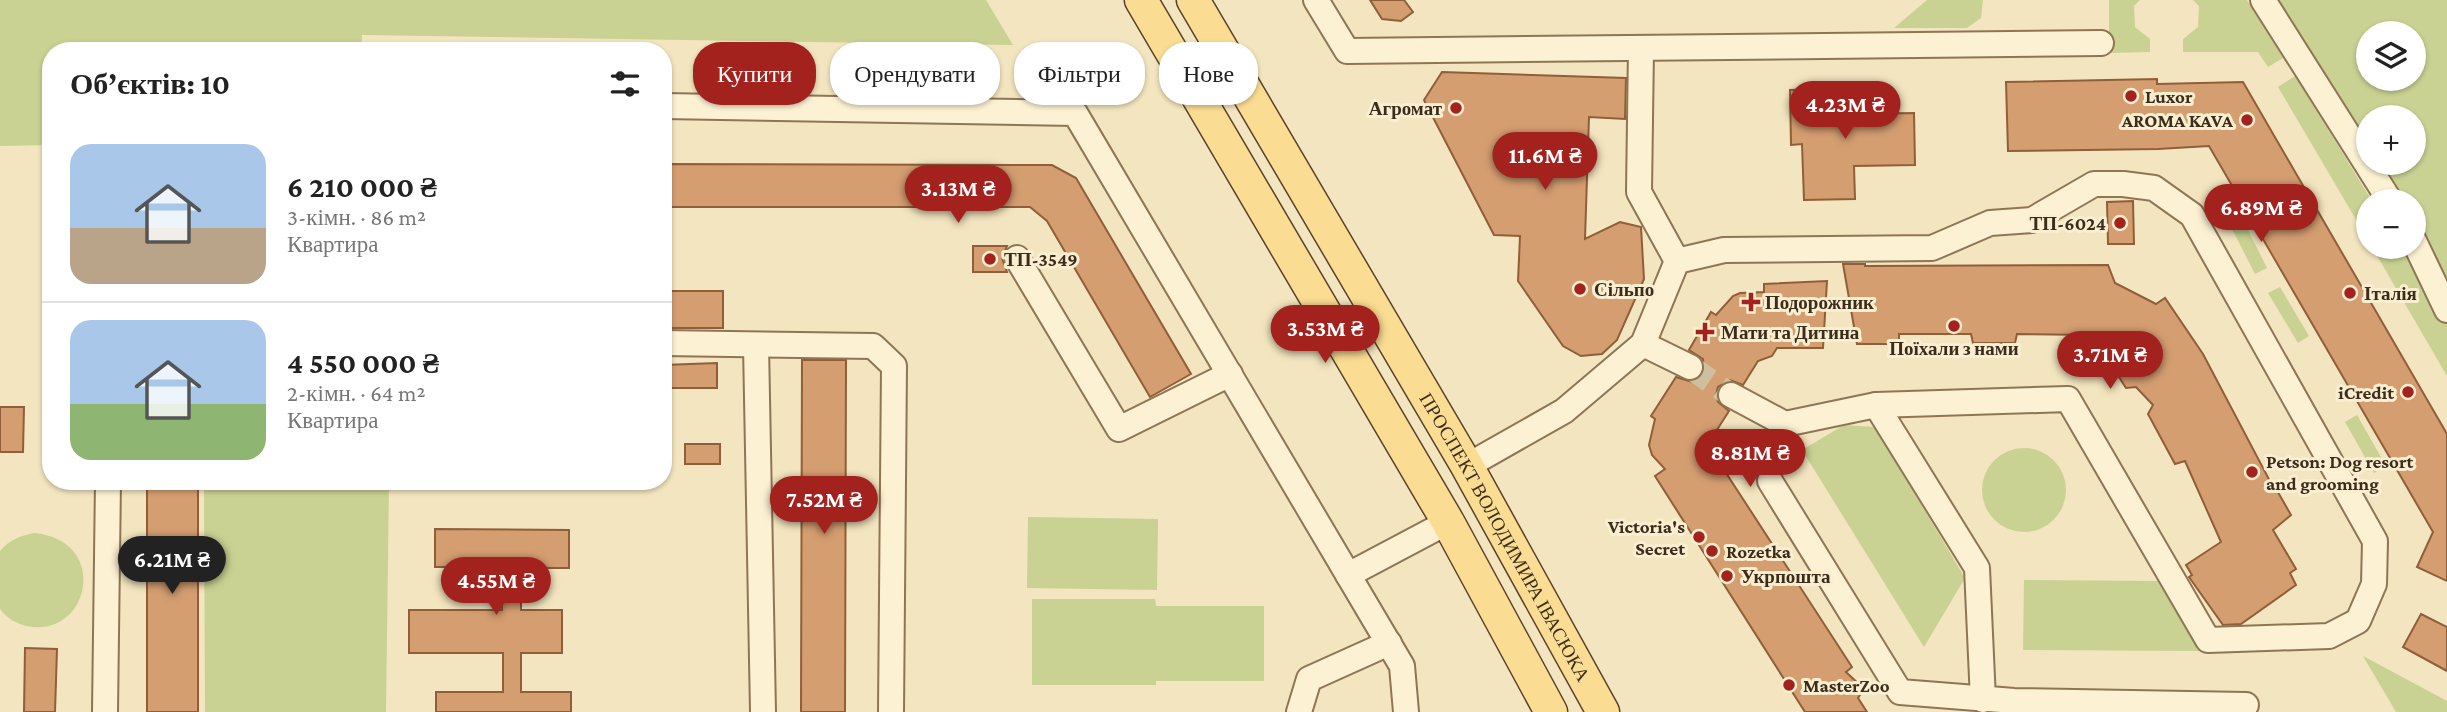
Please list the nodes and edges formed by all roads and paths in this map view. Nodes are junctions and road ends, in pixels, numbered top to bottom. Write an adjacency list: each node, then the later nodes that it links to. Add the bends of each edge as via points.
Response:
1 (1141, 0): 23 (main road)
2 (1193, 0): 20 (main road, ПРОСПЕКТ ВОЛОДИМИРА ІВАСЮКА)
3 (1316, 0): 6 (street, via 1347,51)
4 (2263, 0): 8 (street)
5 (2101, 43): 6 (street)
6 (1641, 48): 11 (street, via 1639,192)
7 (672, 106): 17 (street, via 1075,113)
8 (2382, 189)
9 (1017, 258): 17 (street, via 1119,429)
10 (2423, 259): 12 (street)
11 (1677, 261): 14 (street); 19 (street, via 1724,250 1932,248 1990,223 2032,220 2095,184 2154,187 2192,215 2375,541 2374,584 2358,621 2329,636 2208,640 2068,398)
12 (2447, 310)
13 (672, 343): 15 (street)
14 (1643, 344): 16 (street); 20 (street, via 1564,411)
15 (756, 345): 29 (street); 30 (street, via 873,346 894,366)
16 (1690, 367)
17 (1230, 374): 24 (street)
18 (1731, 395): 19 (street, via 1785,424)
19 (1876, 405): 26 (street, via 1977,568)
20 (1467, 466): 34 (main road, ПРОСПЕКТ ВОЛОДИМИРА ІВАСЮКА)
21 (1770, 481): 26 (street, via 1900,692)
22 (108, 490): 28 (street)
23 (1448, 522): 24 (street); 33 (main road)
24 (1348, 575): 25 (street)
25 (1389, 643): 31 (street, via 1309,679); 32 (street, via 1402,666)
26 (1983, 700): 27 (street)
27 (2246, 705)
28 (105, 712)
29 (763, 712)
30 (891, 712)
31 (1299, 712)
32 (1406, 712)
33 (1551, 712)
34 (1603, 712)

